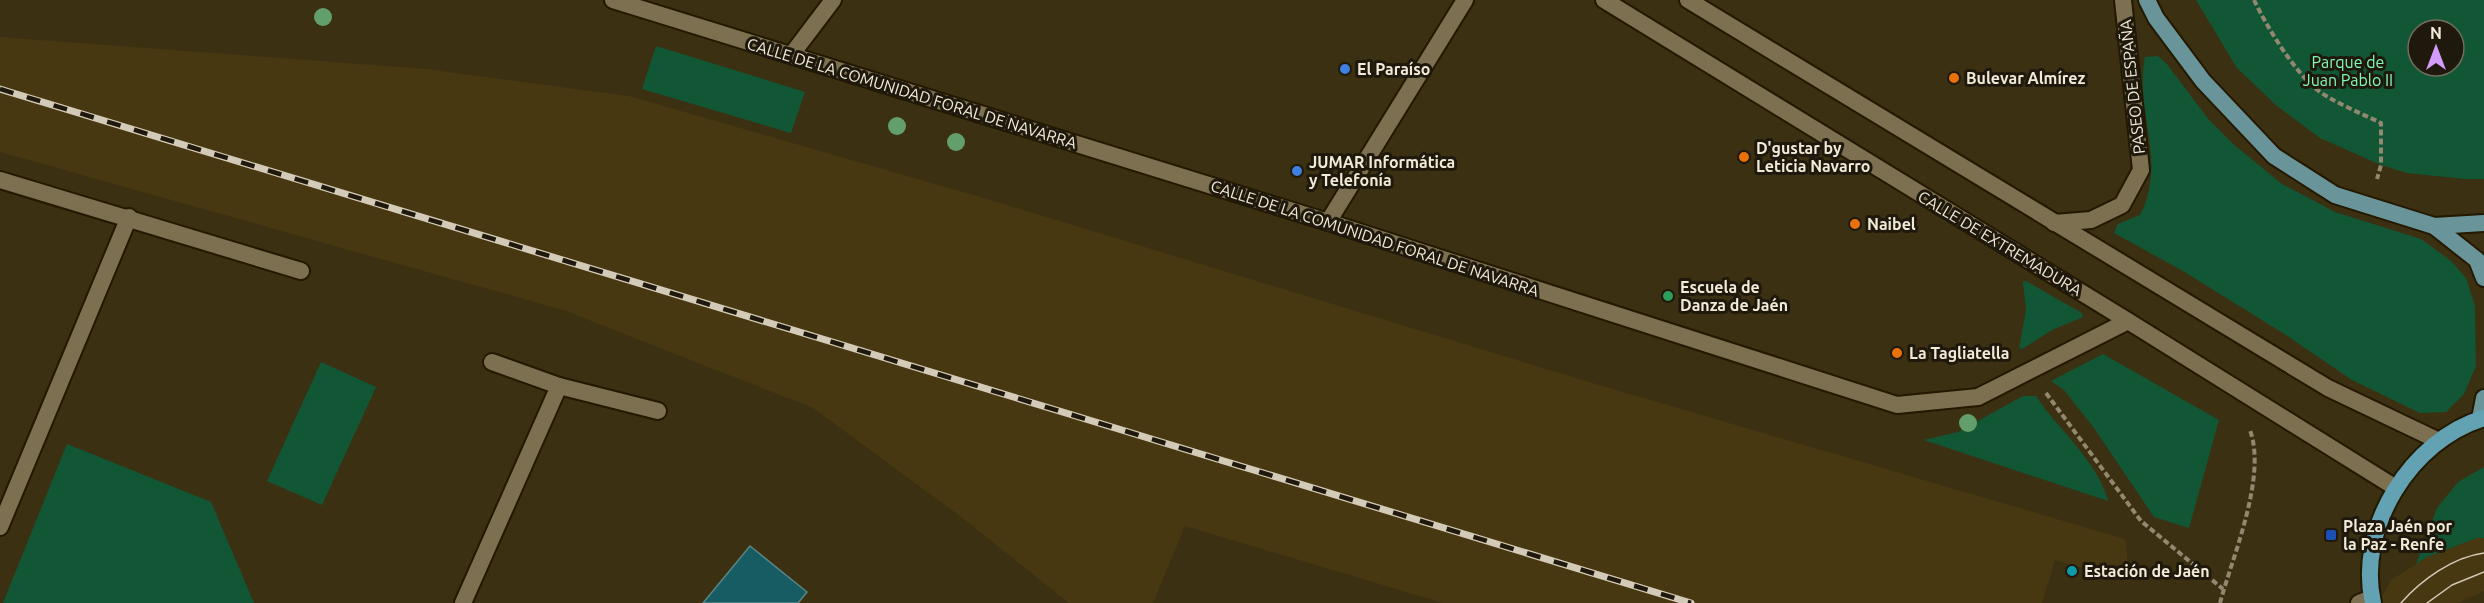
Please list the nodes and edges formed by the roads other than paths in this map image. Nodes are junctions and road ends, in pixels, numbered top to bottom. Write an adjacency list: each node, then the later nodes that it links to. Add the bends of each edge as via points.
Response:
1 (613, 0): 8 (street, CALLE DE LA COMUNIDAD FORAL DE NAVARRA)
2 (833, 0): 8 (street)
3 (1466, 0): 11 (street)
4 (1604, 0): 17 (street, CALLE DE EXTREMADURA)
5 (1688, 0): 12 (street)
6 (2123, 0): 12 (street, PASEO DE ESPAÑA, via 2141,170 2122,205 2091,220)
7 (2146, 0): 14 (main road, PASEO DE ESPAÑA, via 2203,81 2274,156 2336,195)
8 (792, 54): 11 (street, CALLE DE LA COMUNIDAD FORAL DE NAVARRA)
9 (0, 180): 10 (street)
10 (129, 217): 15 (street); 25 (street)
11 (1328, 222): 17 (street, CALLE DE LA COMUNIDAD FORAL DE NAVARRA, via 1897,405 1978,398)
12 (2054, 223): 23 (street, via 2328,388)
13 (2484, 224): 14 (main road, PASEO DE ESPAÑA)
14 (2434, 226): 16 (main road, PASEO DE ESPAÑA, via 2477,260)
15 (301, 271)
16 (2484, 278)
17 (2128, 321): 24 (street, CALLE DE EXTREMADURA)
18 (492, 362): 19 (street)
19 (559, 386): 21 (street); 27 (street)
20 (2484, 398): 22 (main road)
21 (658, 411)
22 (2482, 419): 23 (highway)
23 (2439, 441): 24 (highway)
24 (2396, 488): 26 (highway, via 2375,541)
25 (0, 527)
26 (2368, 601)
27 (463, 603)

